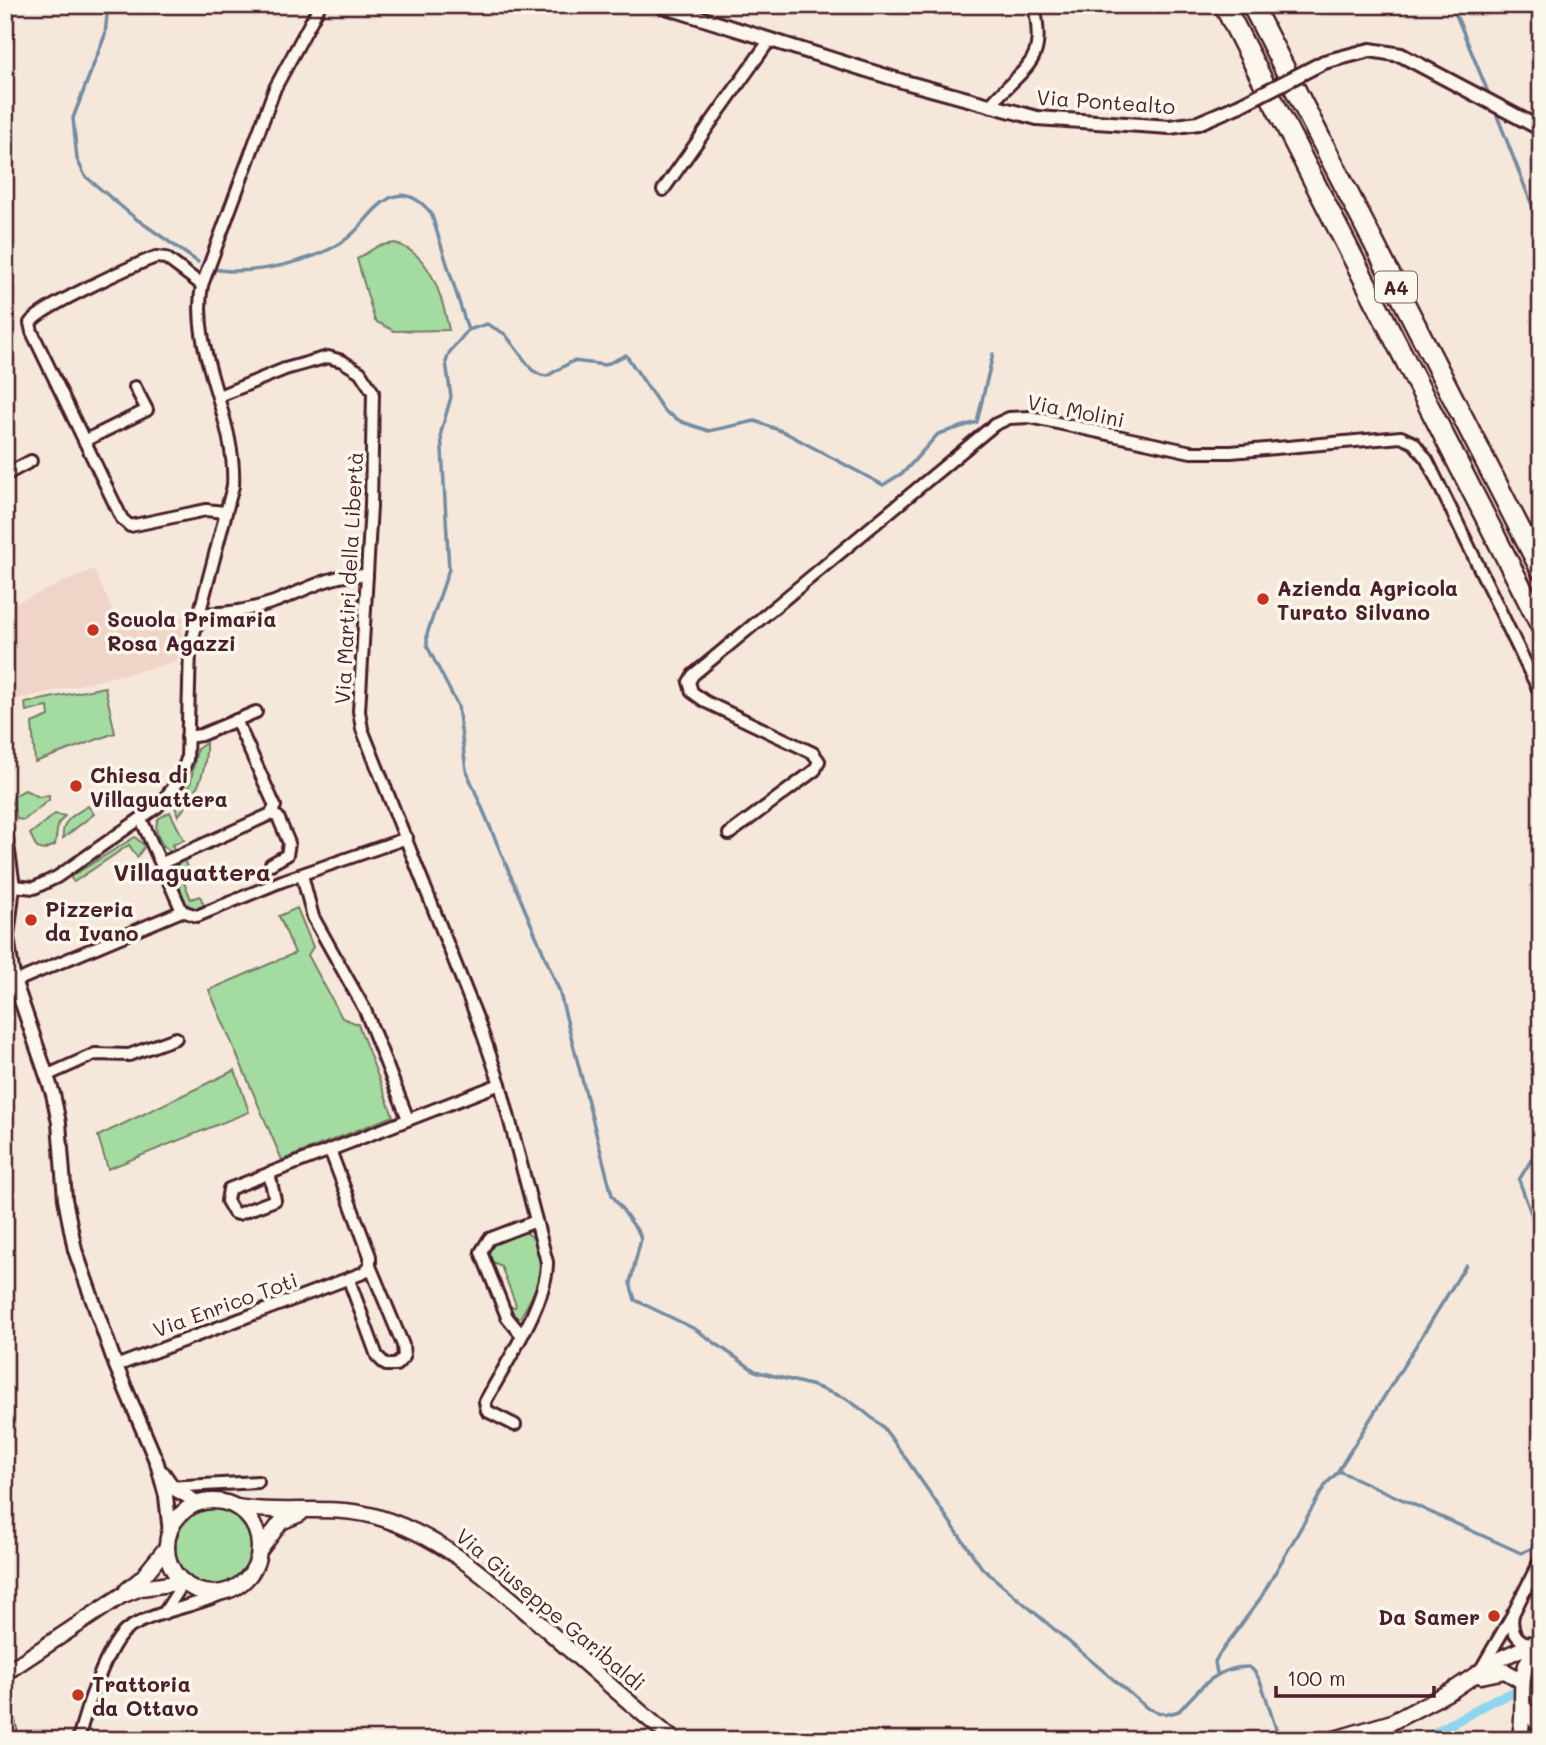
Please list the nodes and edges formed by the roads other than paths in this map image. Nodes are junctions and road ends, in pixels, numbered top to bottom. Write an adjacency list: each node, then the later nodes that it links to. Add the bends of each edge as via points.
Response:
1 (320, 5): 10 (street, via 275,88)
2 (659, 5): 6 (street, Via Pontealto)
3 (1034, 5): 7 (street, via 1040,44)
4 (1224, 5): 20 (highway, A4)
5 (1252, 5): 17 (highway, A4)
6 (769, 41): 7 (street, Via Pontealto); 9 (street)
7 (992, 107): 8 (street, Via Pontealto, bridge, via 1037,118 1170,127 1198,123 1324,62 1370,50 1401,55)
8 (1541, 129)
9 (663, 190)
10 (202, 285): 12 (street, via 198,305); 13 (street, via 166,258 156,257 34,316 32,332)
11 (135, 387): 13 (street, via 147,410)
12 (219, 396): 16 (street, via 234,465); 18 (street, Via Martiri della Libertà, via 328,357 360,372 373,392 375,406)
13 (85, 441): 16 (street, via 122,519 130,526 206,510)
14 (31, 461): 15 (street)
15 (5, 475)
16 (224, 512): 19 (street)
17 (1541, 570)
18 (367, 576): 19 (street, via 350,574 227,614); 29 (street, Via Martiri della Libertà, via 359,710 362,729)
19 (199, 613): 24 (street, via 190,649)
20 (1541, 626)
21 (1541, 695): 28 (street, Via Molini, via 1427,460 1414,443 1401,437 1191,452 1030,417 1009,418 908,494 693,675 689,682 692,692 706,702 813,753 819,761 816,770)
22 (256, 712): 23 (street)
23 (236, 720): 24 (street); 25 (street, via 275,806)
24 (187, 737): 26 (street, via 187,759 179,780 170,795)
25 (271, 814): 30 (street); 31 (street, via 278,817 289,843 288,855)
26 (141, 819): 30 (street); 33 (street, via 57,877 34,888)
27 (5, 831): 33 (street)
28 (729, 834)
29 (407, 838): 32 (street); 38 (street, Via Martiri della Libertà)
30 (162, 863): 34 (street)
31 (271, 864)
32 (302, 875): 34 (street, via 197,916); 39 (street, via 313,917 365,1010)
33 (13, 887): 35 (street, via 7,937)
34 (182, 911): 35 (street)
35 (14, 982): 37 (street)
36 (176, 1038): 37 (street, via 129,1055 94,1054)
37 (48, 1075): 46 (street, via 59,1123 65,1199 75,1250)
38 (500, 1084): 39 (street); 42 (street, Via Martiri della Libertà)
39 (408, 1119): 40 (street)
40 (330, 1150): 41 (street); 43 (street)
41 (269, 1173): 41 (street, via 275,1200 234,1213 227,1201 229,1189)
42 (536, 1221): 45 (street, Via Martiri della Libertà, via 547,1278); 45 (street, via 489,1240 481,1252 507,1317)
43 (370, 1266): 44 (street, Via Enrico Toti); 44 (street, via 403,1345 404,1357 396,1365 377,1356)
44 (349, 1280): 46 (street, Via Enrico Toti)
45 (520, 1333): 47 (street, Via Martiri della Libertà, via 485,1402 487,1411)
46 (116, 1366): 49 (street)
47 (515, 1425)
48 (258, 1482): 49 (street)
49 (168, 1487): 50 (street); 53 (street)
50 (199, 1503): 51 (main road, via 225,1502); 53 (main road, via 176,1520)
51 (237, 1507): 52 (main road, Via Giuseppe Garibaldi, via 262,1512); 54 (main road, via 254,1526)
52 (311, 1510): 54 (main road, Via Giuseppe Garibaldi, via 281,1522); 69 (main road, Via Giuseppe Garibaldi, via 371,1516 443,1545)
53 (168, 1540): 56 (main road, via 175,1572); 59 (main road, via 142,1578)
54 (259, 1551): 58 (main road, via 250,1575)
55 (1541, 1558): 61 (street)
56 (184, 1582): 57 (main road); 58 (main road, via 206,1592); 60 (street)
57 (156, 1586): 59 (main road); 60 (street, via 169,1598)
58 (230, 1590): 60 (street)
59 (121, 1595): 63 (main road)
60 (164, 1613): 68 (street, via 126,1629 114,1644)
61 (1513, 1614): 62 (street, via 1515,1634 1526,1643); 64 (street)
62 (1539, 1642): 64 (main road); 65 (main road)
63 (11, 1669)
64 (1475, 1677): 65 (main road, via 1505,1671); 70 (main road, via 1392,1722)
65 (1520, 1681): 66 (main road)
66 (1524, 1707): 67 (main road); 71 (main road)
67 (1541, 1727)
68 (78, 1740)
69 (674, 1740)
70 (1331, 1740)
71 (1519, 1740)

